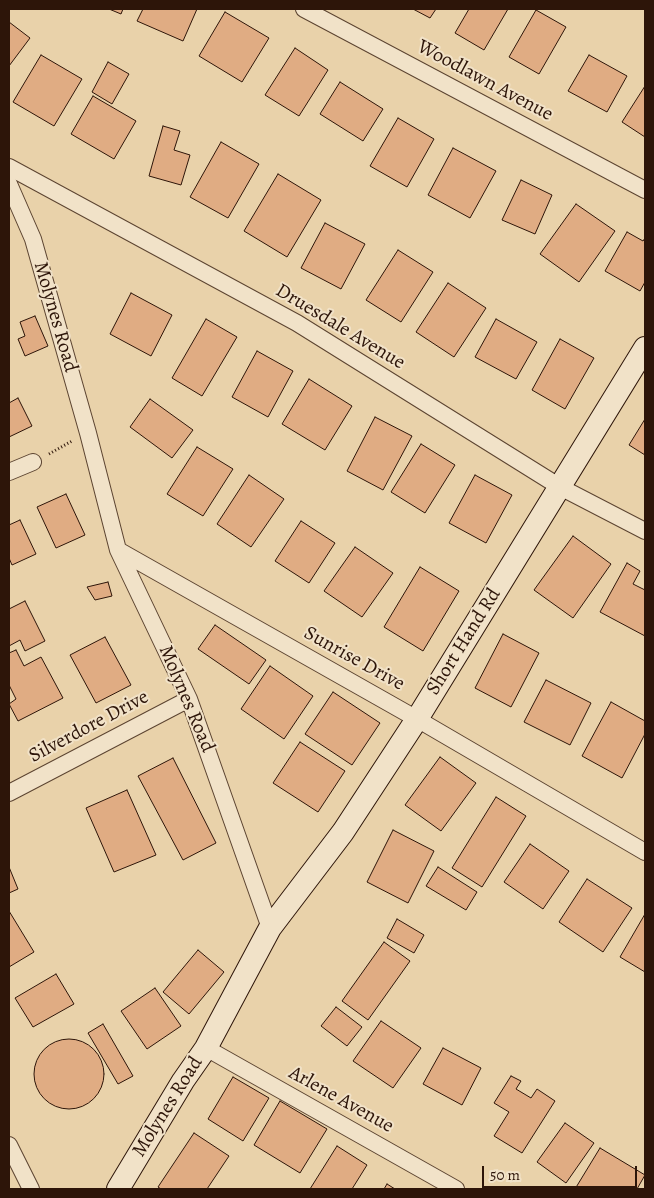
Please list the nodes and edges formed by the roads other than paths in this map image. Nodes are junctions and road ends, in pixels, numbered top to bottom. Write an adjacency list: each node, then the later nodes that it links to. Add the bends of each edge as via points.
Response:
1 (304, 9): 4 (street, Woodlawn Avenue)
2 (9, 167): 8 (street, Druesdale Avenue, via 297,323)
3 (9, 184): 10 (street, Molynes Road, via 33,239)
4 (645, 190)
5 (645, 348): 8 (main road, Short Hand Rd)
6 (33, 462): 7 (street)
7 (9, 472)
8 (560, 487): 9 (street, Druesdale Avenue); 12 (main road, Short Hand Rd)
9 (645, 531)
10 (118, 550): 11 (street, Molynes Road); 12 (street, Sunrise Drive)
11 (190, 699): 13 (street, Silverdore Drive); 15 (street, Molynes Road)
12 (417, 719): 14 (street, Sunrise Drive); 15 (main road, Short Hand Rd, via 343,832)
13 (9, 794)
14 (645, 852)
15 (270, 928): 16 (main road, Molynes Road)
16 (206, 1048): 19 (main road, Molynes Road, via 183,1080); 20 (street, Arlene Avenue)
17 (9, 1144): 18 (street)
18 (32, 1189)
19 (118, 1189)
20 (456, 1189)

